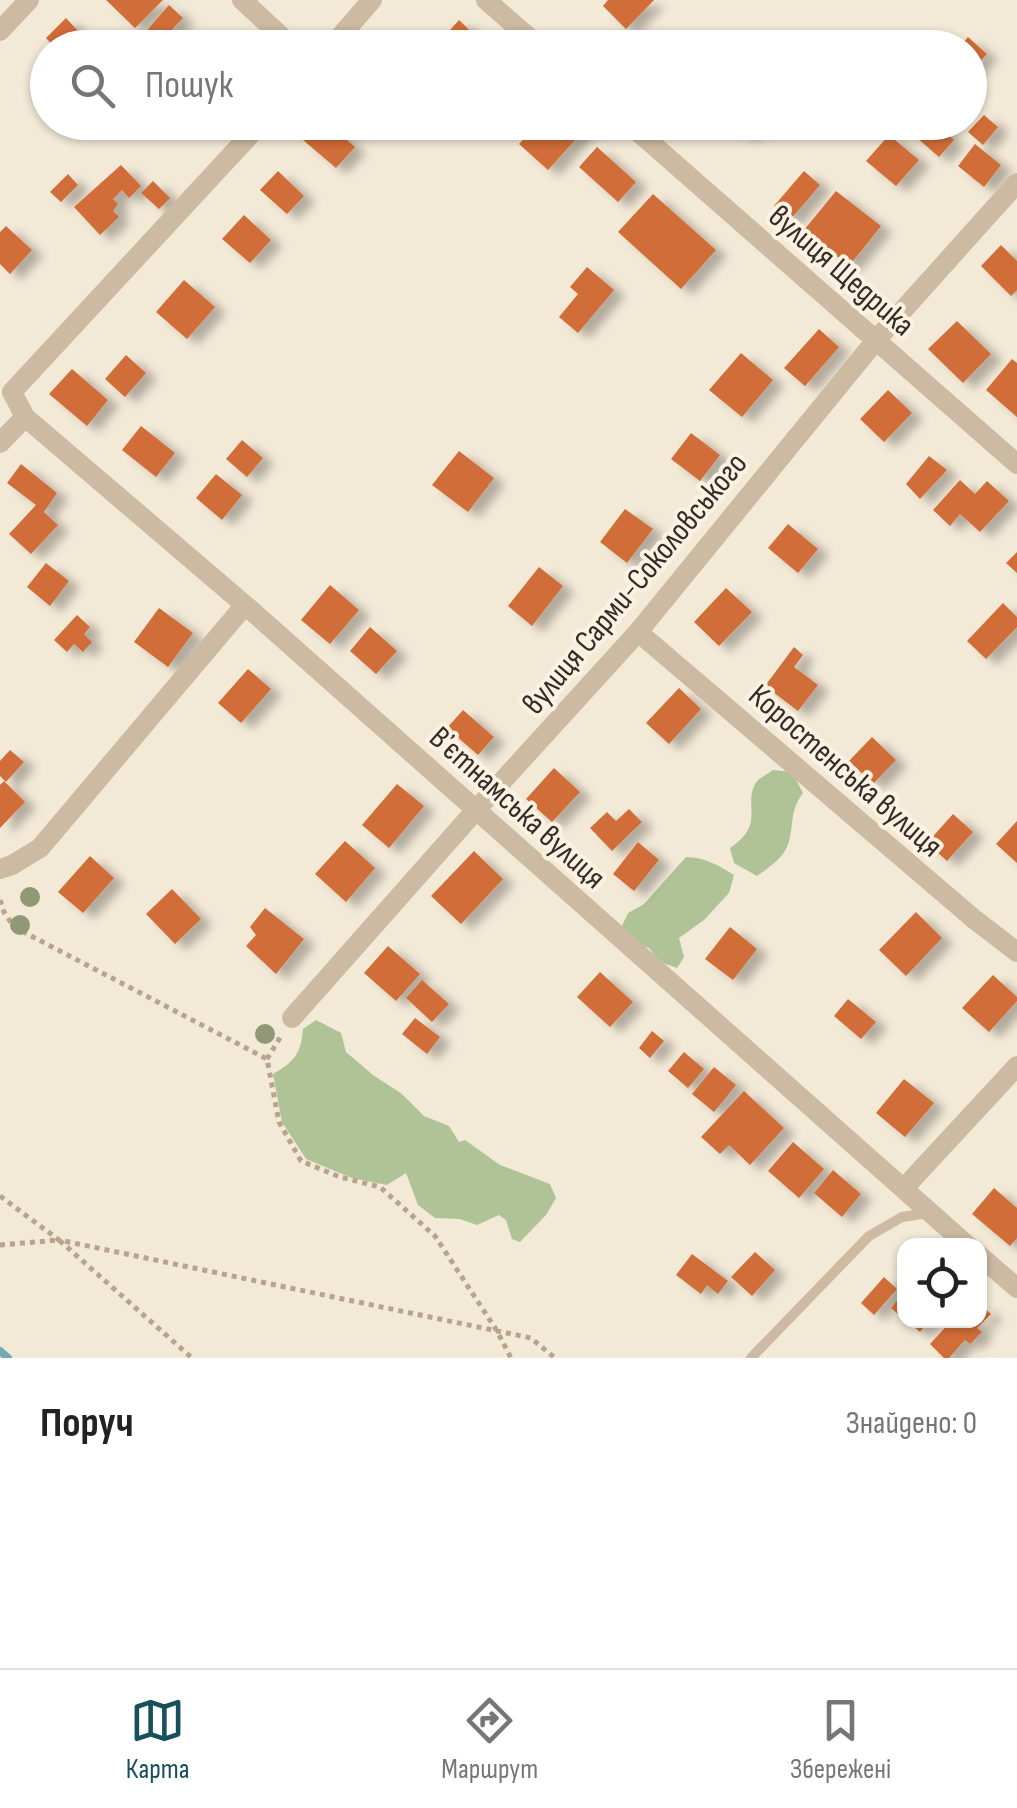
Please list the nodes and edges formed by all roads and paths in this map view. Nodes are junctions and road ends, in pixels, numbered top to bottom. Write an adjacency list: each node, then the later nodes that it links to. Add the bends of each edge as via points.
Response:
1 (29, 0): 8 (street)
2 (242, 0): 5 (street)
3 (372, 0): 6 (street)
4 (486, 0): 7 (street)
5 (274, 30)
6 (346, 30)
7 (520, 30)
8 (0, 31)
9 (245, 140): 13 (street)
10 (648, 140): 12 (street, вулиця Щедрика)
11 (1017, 184): 12 (street, вулиця Сарми-Соколовського)
12 (877, 339): 16 (street, вулиця Щедрика); 18 (street, вулиця Сарми-Соколовського)
13 (6, 386): 14 (street)
14 (25, 417): 15 (street); 17 (street, Вʼєтнамська вулиця)
15 (0, 443)
16 (1017, 464)
17 (245, 605): 19 (street, Вʼєтнамська вулиця); 20 (street, via 40,848)
18 (638, 632): 19 (street, вулиця Сарми-Соколовського); 22 (street, Коростенська вулиця)
19 (476, 810): 23 (street, вулиця Сарми-Соколовського); 25 (street, Вʼєтнамська вулиця)
20 (0, 869)
21 (0, 900): 33 (path, via 14,927 267,1059 280,1122 301,1161 380,1187 435,1236)
22 (1017, 952)
23 (292, 1018)
24 (1017, 1066): 25 (street)
25 (904, 1188): 27 (street, Вʼєтнамська вулиця)
26 (0, 1196): 29 (path)
27 (929, 1212): 28 (street, Вʼєтнамська вулиця); 37 (lane, via 902,1217 869,1236)
28 (959, 1238)
29 (58, 1240): 30 (path); 33 (path); 34 (path)
30 (0, 1245)
31 (987, 1262): 32 (street)
32 (1017, 1288)
33 (498, 1330): 35 (path); 36 (path, via 530,1338)
34 (192, 1358)
35 (512, 1358)
36 (555, 1358)
37 (751, 1358)

